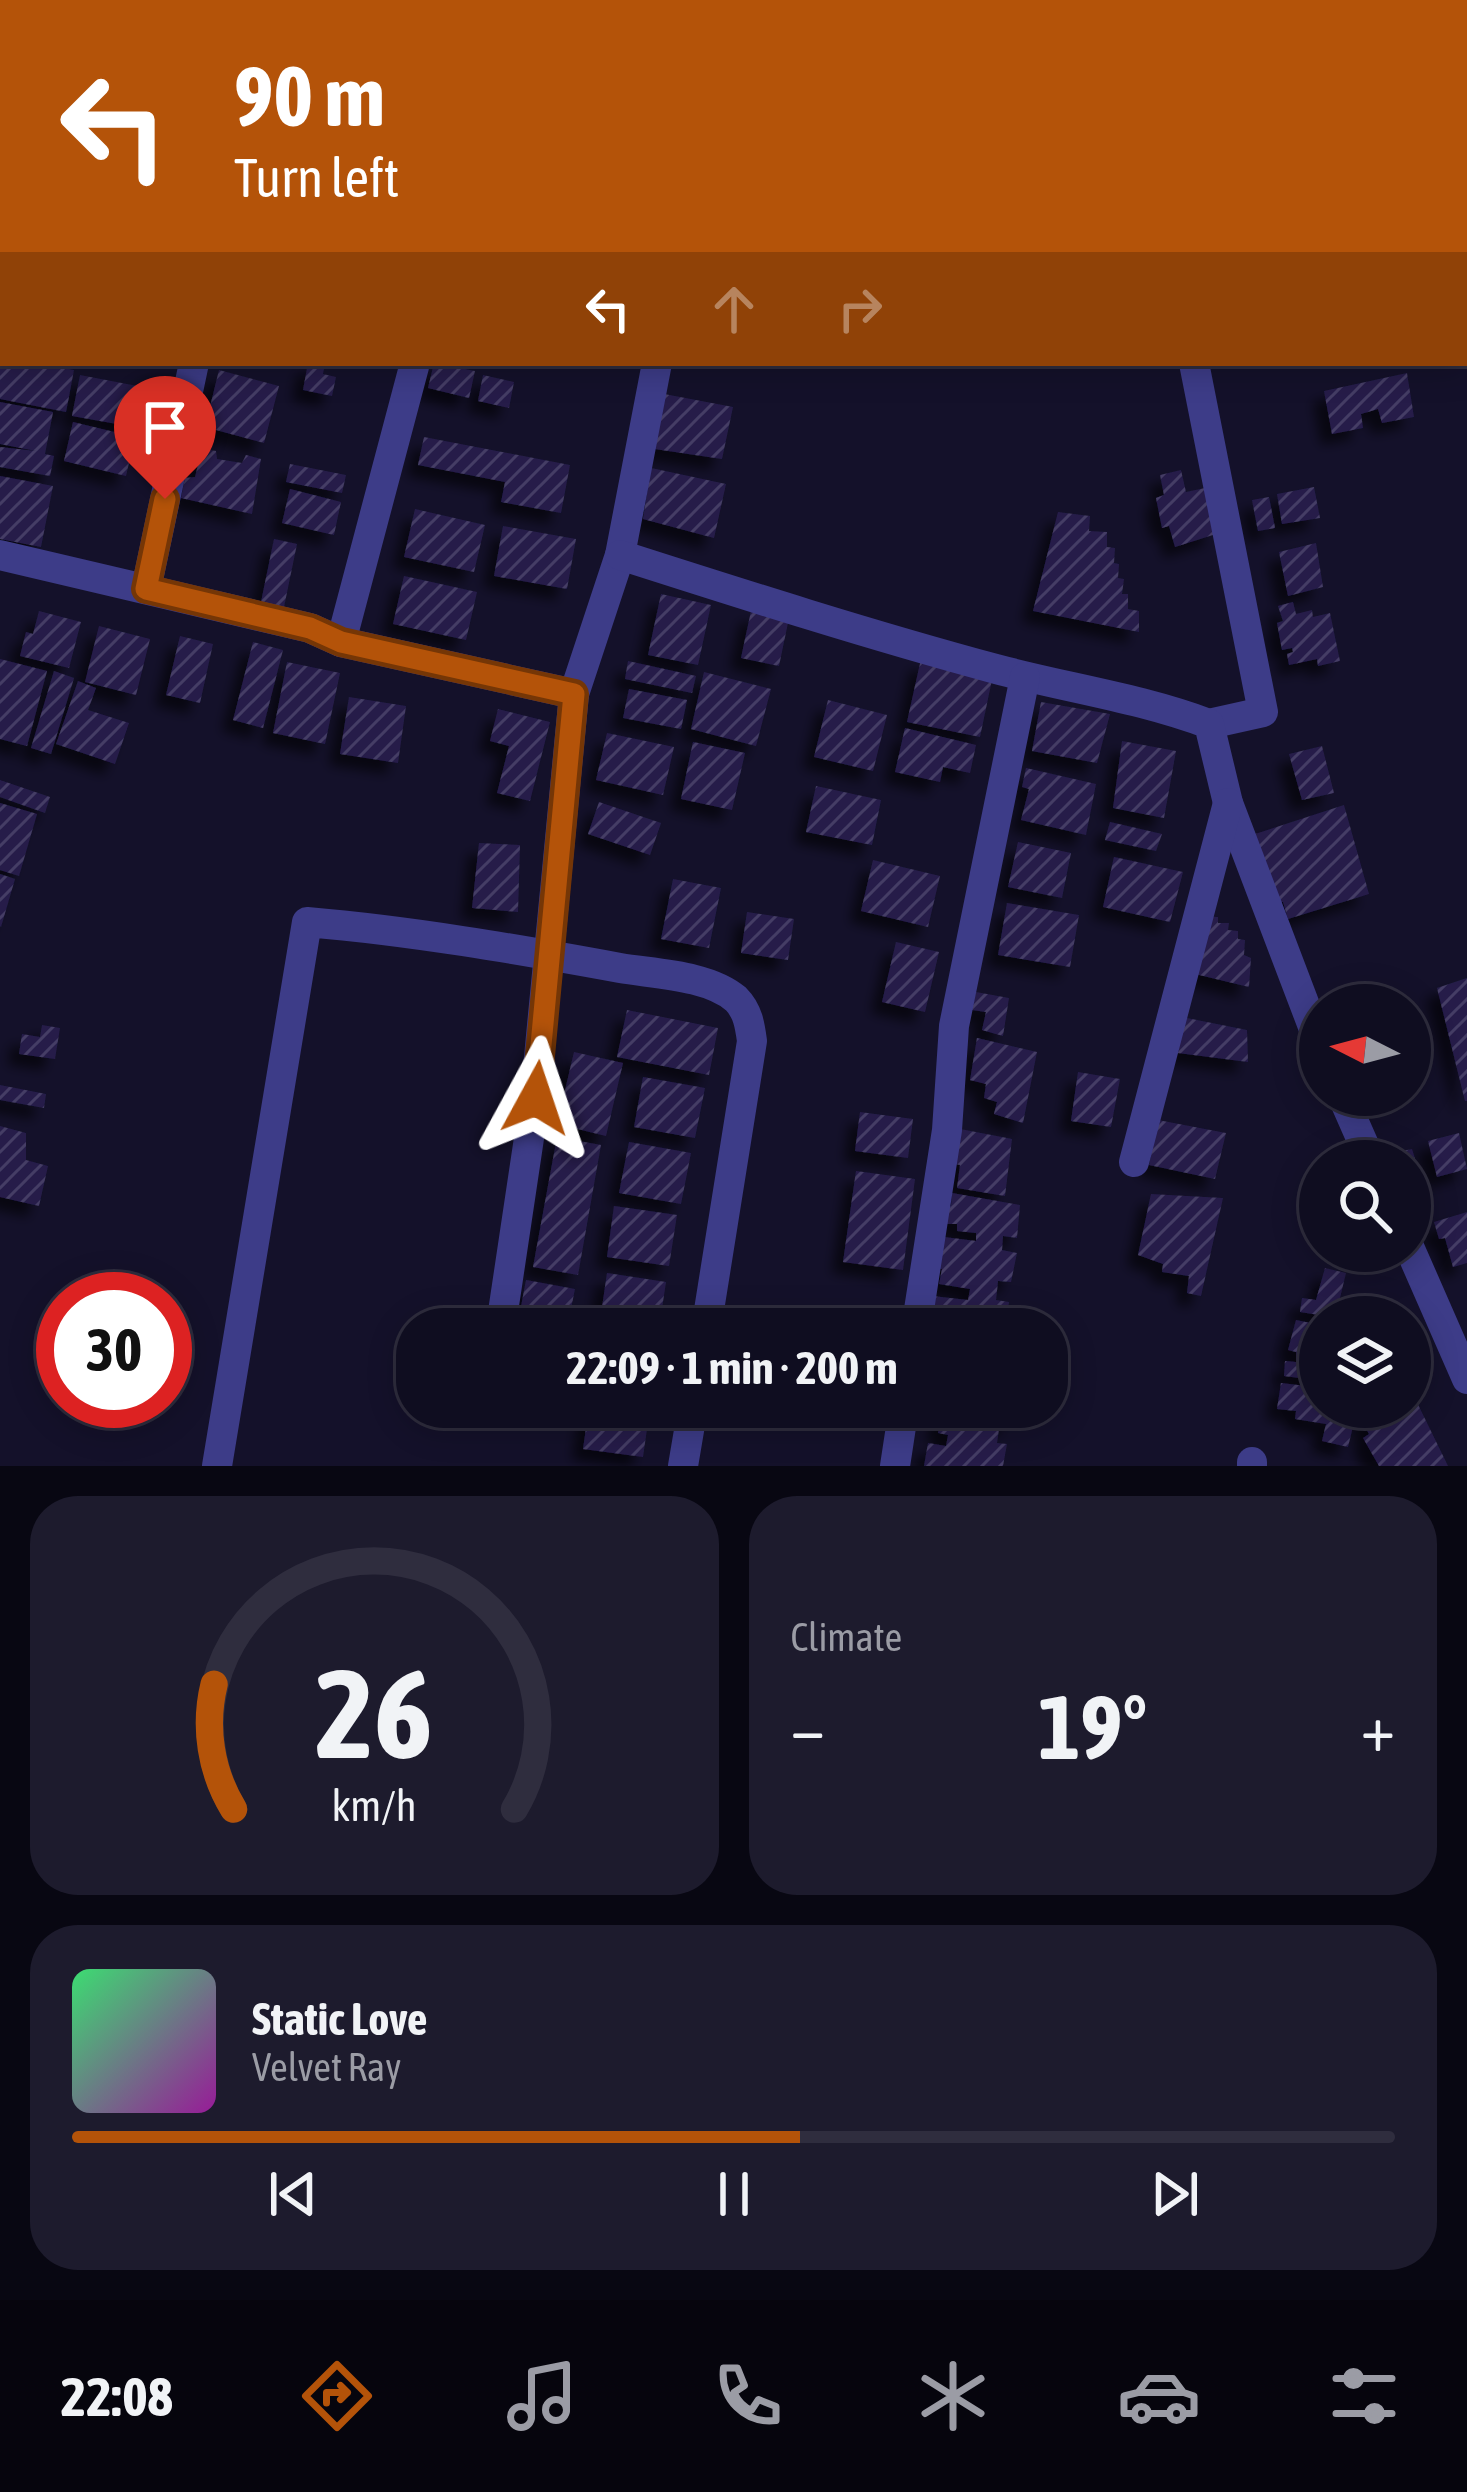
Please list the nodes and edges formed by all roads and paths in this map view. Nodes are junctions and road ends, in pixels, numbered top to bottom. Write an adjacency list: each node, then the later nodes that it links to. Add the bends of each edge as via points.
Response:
1 (193, 366): 7 (street)
2 (414, 366): 8 (street)
3 (656, 366): 6 (street)
4 (1196, 366): 11 (street, via 1263,712)
5 (0, 555): 7 (street)
6 (620, 555): 9 (street); 10 (street)
7 (146, 589): 8 (street)
8 (341, 642): 10 (street)
9 (1025, 677): 11 (street); 19 (street, via 954,1026)
10 (574, 694): 13 (street)
11 (1209, 724): 12 (street)
12 (1228, 803): 14 (street); 15 (street)
13 (548, 955): 17 (street); 18 (street, via 702,983 735,999 749,1018 752,1042); 23 (street, via 307,922)
14 (1299, 990)
15 (1133, 1162)
16 (1420, 1272): 20 (street)
17 (504, 1308)
18 (709, 1308)
19 (919, 1308)
20 (1467, 1379)
21 (689, 1428): 24 (street)
22 (901, 1428): 25 (street)
23 (217, 1466)
24 (683, 1466)
25 (895, 1466)

